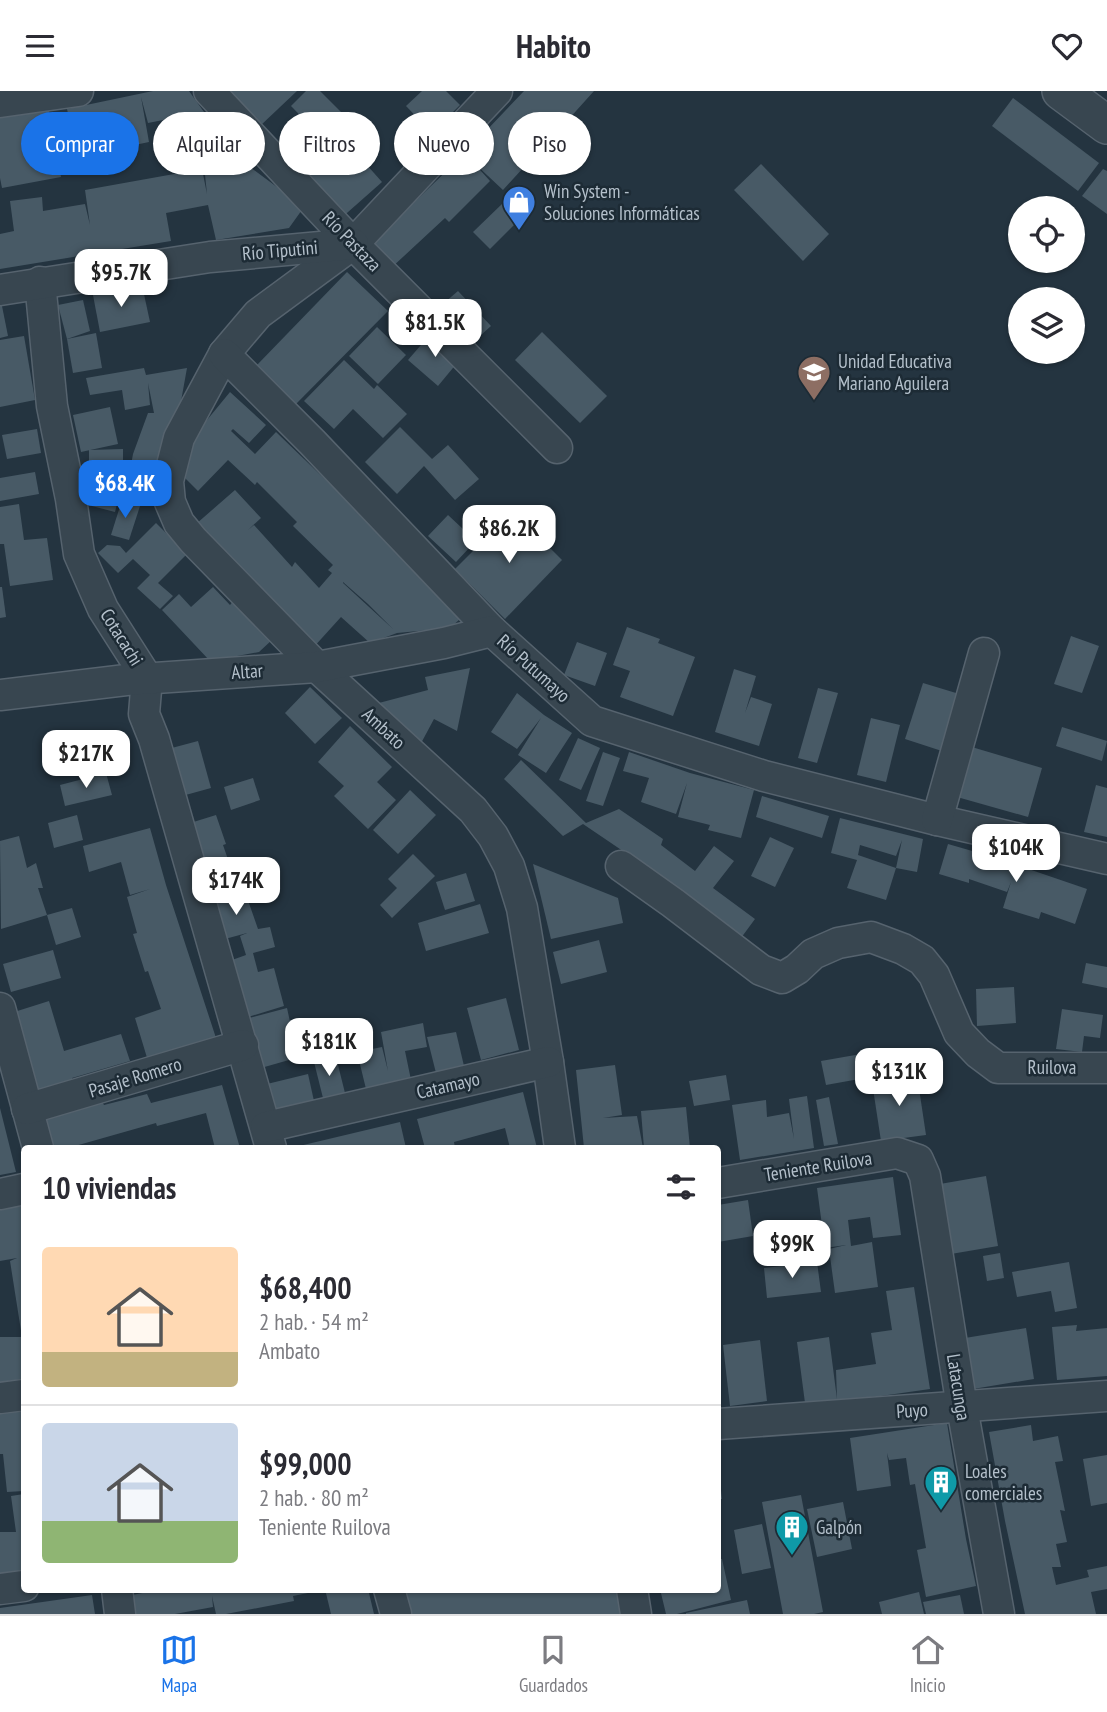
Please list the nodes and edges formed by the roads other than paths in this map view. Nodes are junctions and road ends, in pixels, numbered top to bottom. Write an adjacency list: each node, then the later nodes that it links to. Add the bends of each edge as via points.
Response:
1 (78, 91): 4 (street)
2 (209, 91): 5 (street, Río Pastaza)
3 (496, 91): 5 (street)
4 (0, 102)
5 (353, 244): 6 (street, Río Tiputini, via 210,257); 8 (street, via 258,313); 9 (street, Río Pastaza)
6 (40, 282): 7 (street, Río Tiputini); 13 (street, Cotacachi, via 52,406 79,554 103,609)
7 (0, 290)
8 (224, 354): 10 (street, Río Putumayo); 12 (street, Ambato, via 179,438 168,481 170,502 193,540)
9 (556, 448)
10 (492, 631): 12 (street, Altar); 15 (street, Río Putumayo, via 592,721 764,776)
11 (984, 653): 15 (street)
12 (317, 667): 13 (street, Altar); 20 (street, Ambato, via 473,810 493,836 509,866 522,908)
13 (147, 678): 14 (street, Altar); 19 (street, Cotacachi, via 144,714)
14 (0, 695)
15 (937, 820): 16 (street, Río Putumayo)
16 (1107, 859)
17 (621, 866): 21 (street, Ruilova, via 761,970 782,978 813,954 838,943 871,937 922,960 934,975 959,1033 998,1067)
18 (0, 1010): 22 (street)
19 (243, 1045): 22 (street, Pasaje Romero); 23 (street, Cotacachi)
20 (548, 1062): 23 (street, Catamayo); 25 (street, Ambato)
21 (1107, 1068)
22 (27, 1109): 24 (street)
23 (269, 1137)
24 (37, 1145)
25 (560, 1145)
26 (918, 1160): 27 (street, Teniente Ruilova, via 898,1153); 33 (street, Latacunga, via 925,1176)
27 (721, 1182)
28 (21, 1190): 29 (street)
29 (0, 1194)
30 (21, 1395): 32 (street)
31 (1107, 1397): 33 (street, Puyo)
32 (0, 1398)
33 (962, 1407): 34 (street, Puyo); 43 (street, Latacunga)
34 (721, 1424)
35 (21, 1586): 36 (street)
36 (0, 1589)
37 (117, 1593): 40 (street)
38 (390, 1593): 41 (street)
39 (633, 1593): 42 (street)
40 (120, 1614)
41 (396, 1614)
42 (636, 1614)
43 (999, 1614)

